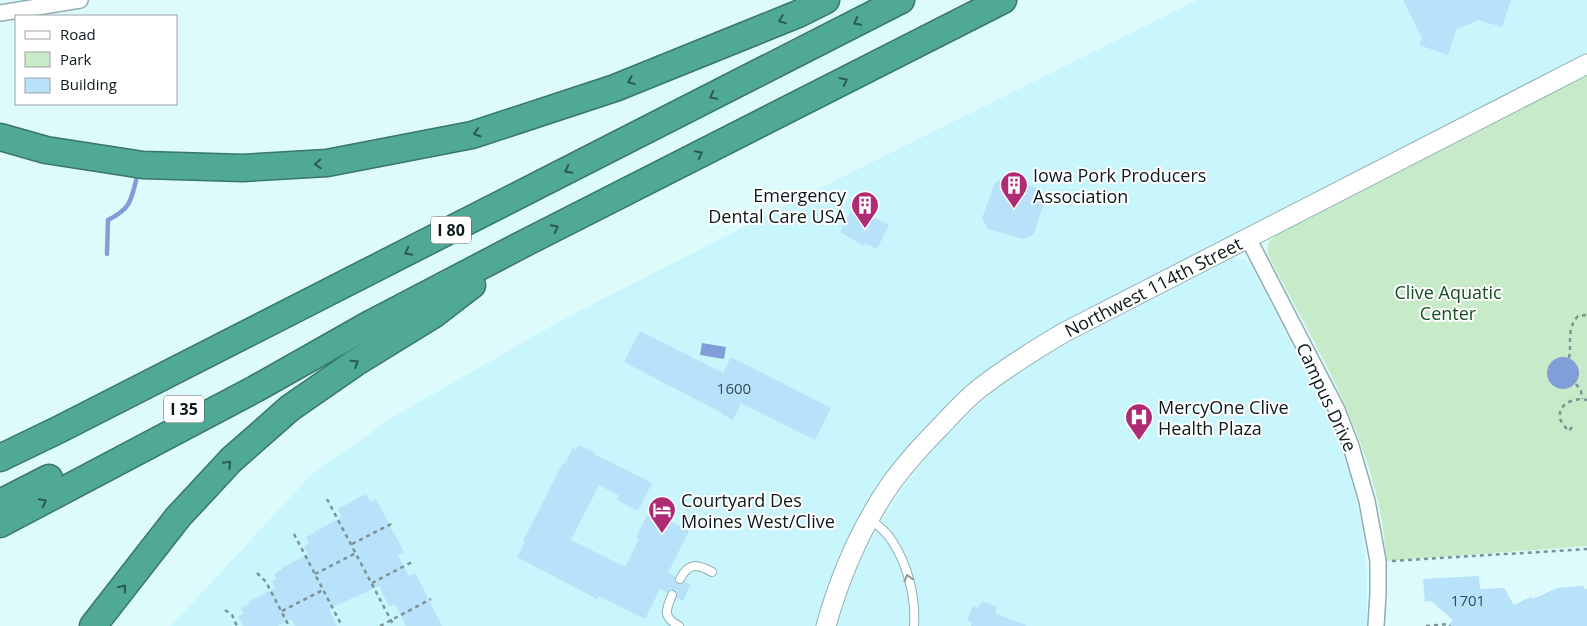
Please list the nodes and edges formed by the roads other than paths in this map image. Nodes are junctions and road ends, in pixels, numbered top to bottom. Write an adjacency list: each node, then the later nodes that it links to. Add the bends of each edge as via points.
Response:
1 (80, 0): 5 (street)
2 (826, 0): 7 (highway, one-way to 7, via 615,88 481,132 327,164 242,168 143,165 46,150)
3 (901, 0): 11 (highway, I 80, one-way to 11)
4 (1003, 0): 9 (highway, I 80, one-way to 4)
5 (0, 13)
6 (1587, 64): 8 (street, Northwest 114th Street)
7 (0, 137)
8 (1248, 238): 13 (street, Northwest 114th Street, via 1065,332 986,384 953,413 911,459); 22 (street, Campus Drive, via 1337,410 1352,446 1367,501 1378,561)
9 (527, 242): 10 (highway, I 80); 18 (highway, one-way to 9, via 178,517 231,460 290,408 433,315)
10 (372, 323): 12 (highway, I 35, via 250,374); 14 (highway, I 80, one-way to 10)
11 (0, 458)
12 (0, 503)
13 (870, 518): 20 (street, Northwest 114th Street, via 842,577); 21 (lane, one-way to 13, via 915,614 905,568 892,540)
14 (0, 524)
15 (712, 572): 16 (lane, via 698,566 691,567 685,569)
16 (680, 579)
17 (672, 595): 19 (lane, via 666,610 670,619)
18 (93, 626)
19 (679, 626)
20 (826, 626)
21 (914, 626)
22 (1376, 626)

